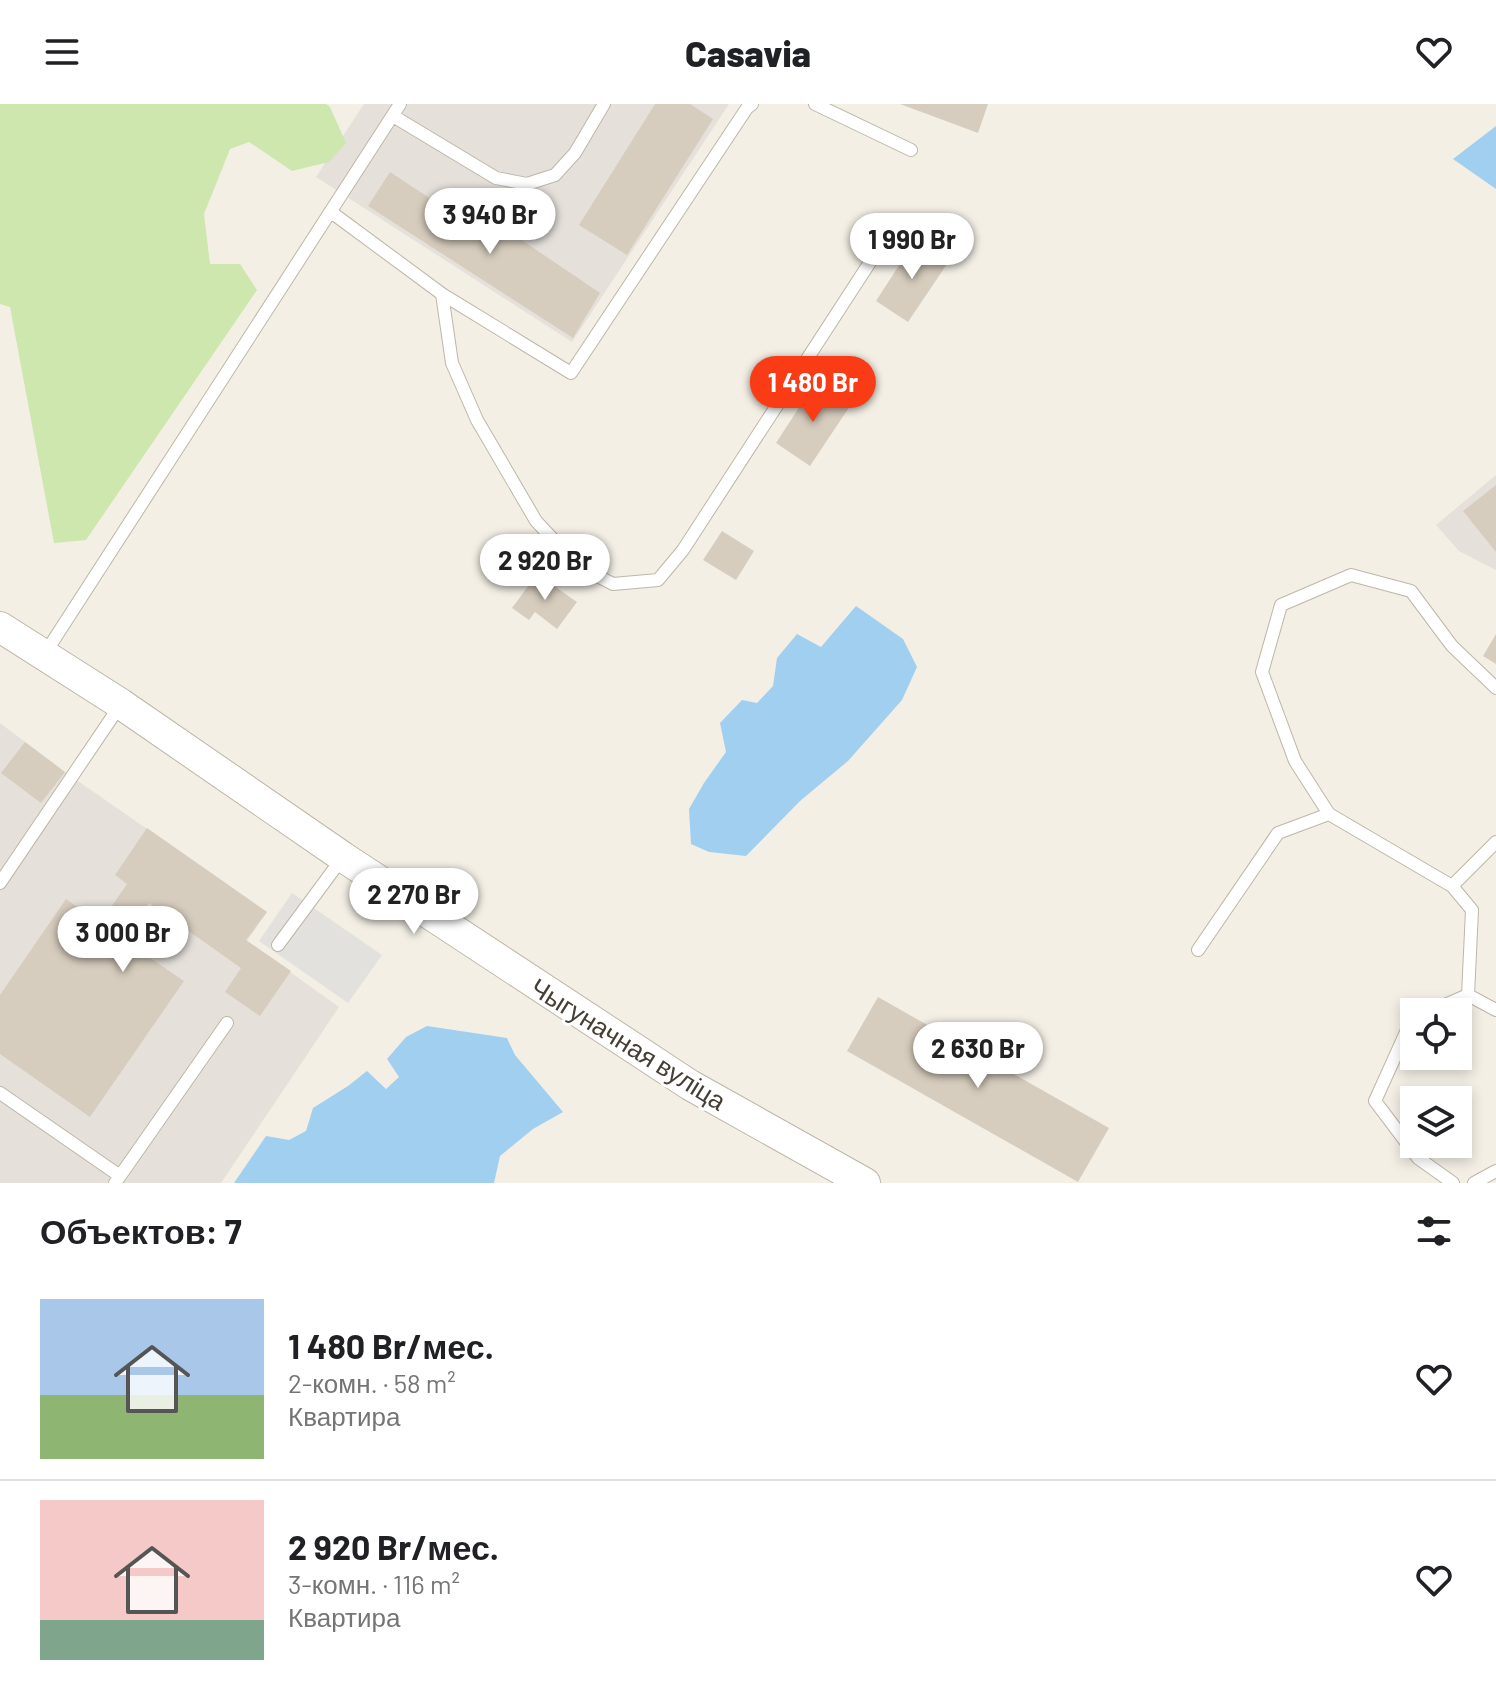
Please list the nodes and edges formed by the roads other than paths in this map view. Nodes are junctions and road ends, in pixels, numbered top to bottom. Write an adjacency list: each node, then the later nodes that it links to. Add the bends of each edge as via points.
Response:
1 (400, 104): 5 (lane)
2 (604, 104): 5 (lane, via 555,175 527,184 496,178)
3 (752, 104): 9 (lane, via 571,373)
4 (815, 104): 6 (lane)
5 (393, 116): 7 (lane)
6 (911, 150)
7 (331, 212): 9 (lane); 11 (lane)
8 (876, 253): 9 (lane, via 683,550 658,580 613,584 578,566 536,521 477,420 452,363)
9 (442, 294)
10 (0, 627): 11 (street, Чыгуначная вуліца)
11 (44, 655): 13 (street, Чыгуначная вуліца)
12 (1496, 688): 14 (lane, via 1452,646 1411,591 1351,575 1281,605 1262,672 1295,761)
13 (121, 704): 16 (street, Чыгуначная вуліца); 17 (lane)
14 (1329, 814): 18 (lane); 20 (lane, via 1278,833)
15 (1496, 842): 18 (lane)
16 (343, 857): 19 (lane); 29 (street, Чыгуначная вуліца, via 690,1085)
17 (0, 883)
18 (1452, 886): 21 (lane, via 1472,910)
19 (278, 945)
20 (1198, 950)
21 (1468, 995): 22 (lane); 23 (lane)
22 (1461, 998)
23 (1496, 1010)
24 (227, 1023): 28 (lane)
25 (1400, 1048): 30 (lane, via 1375,1101 1418,1158)
26 (0, 1093): 28 (lane)
27 (1496, 1171): 31 (lane)
28 (118, 1179)
29 (865, 1183)
30 (1453, 1183)
31 (1474, 1183)

